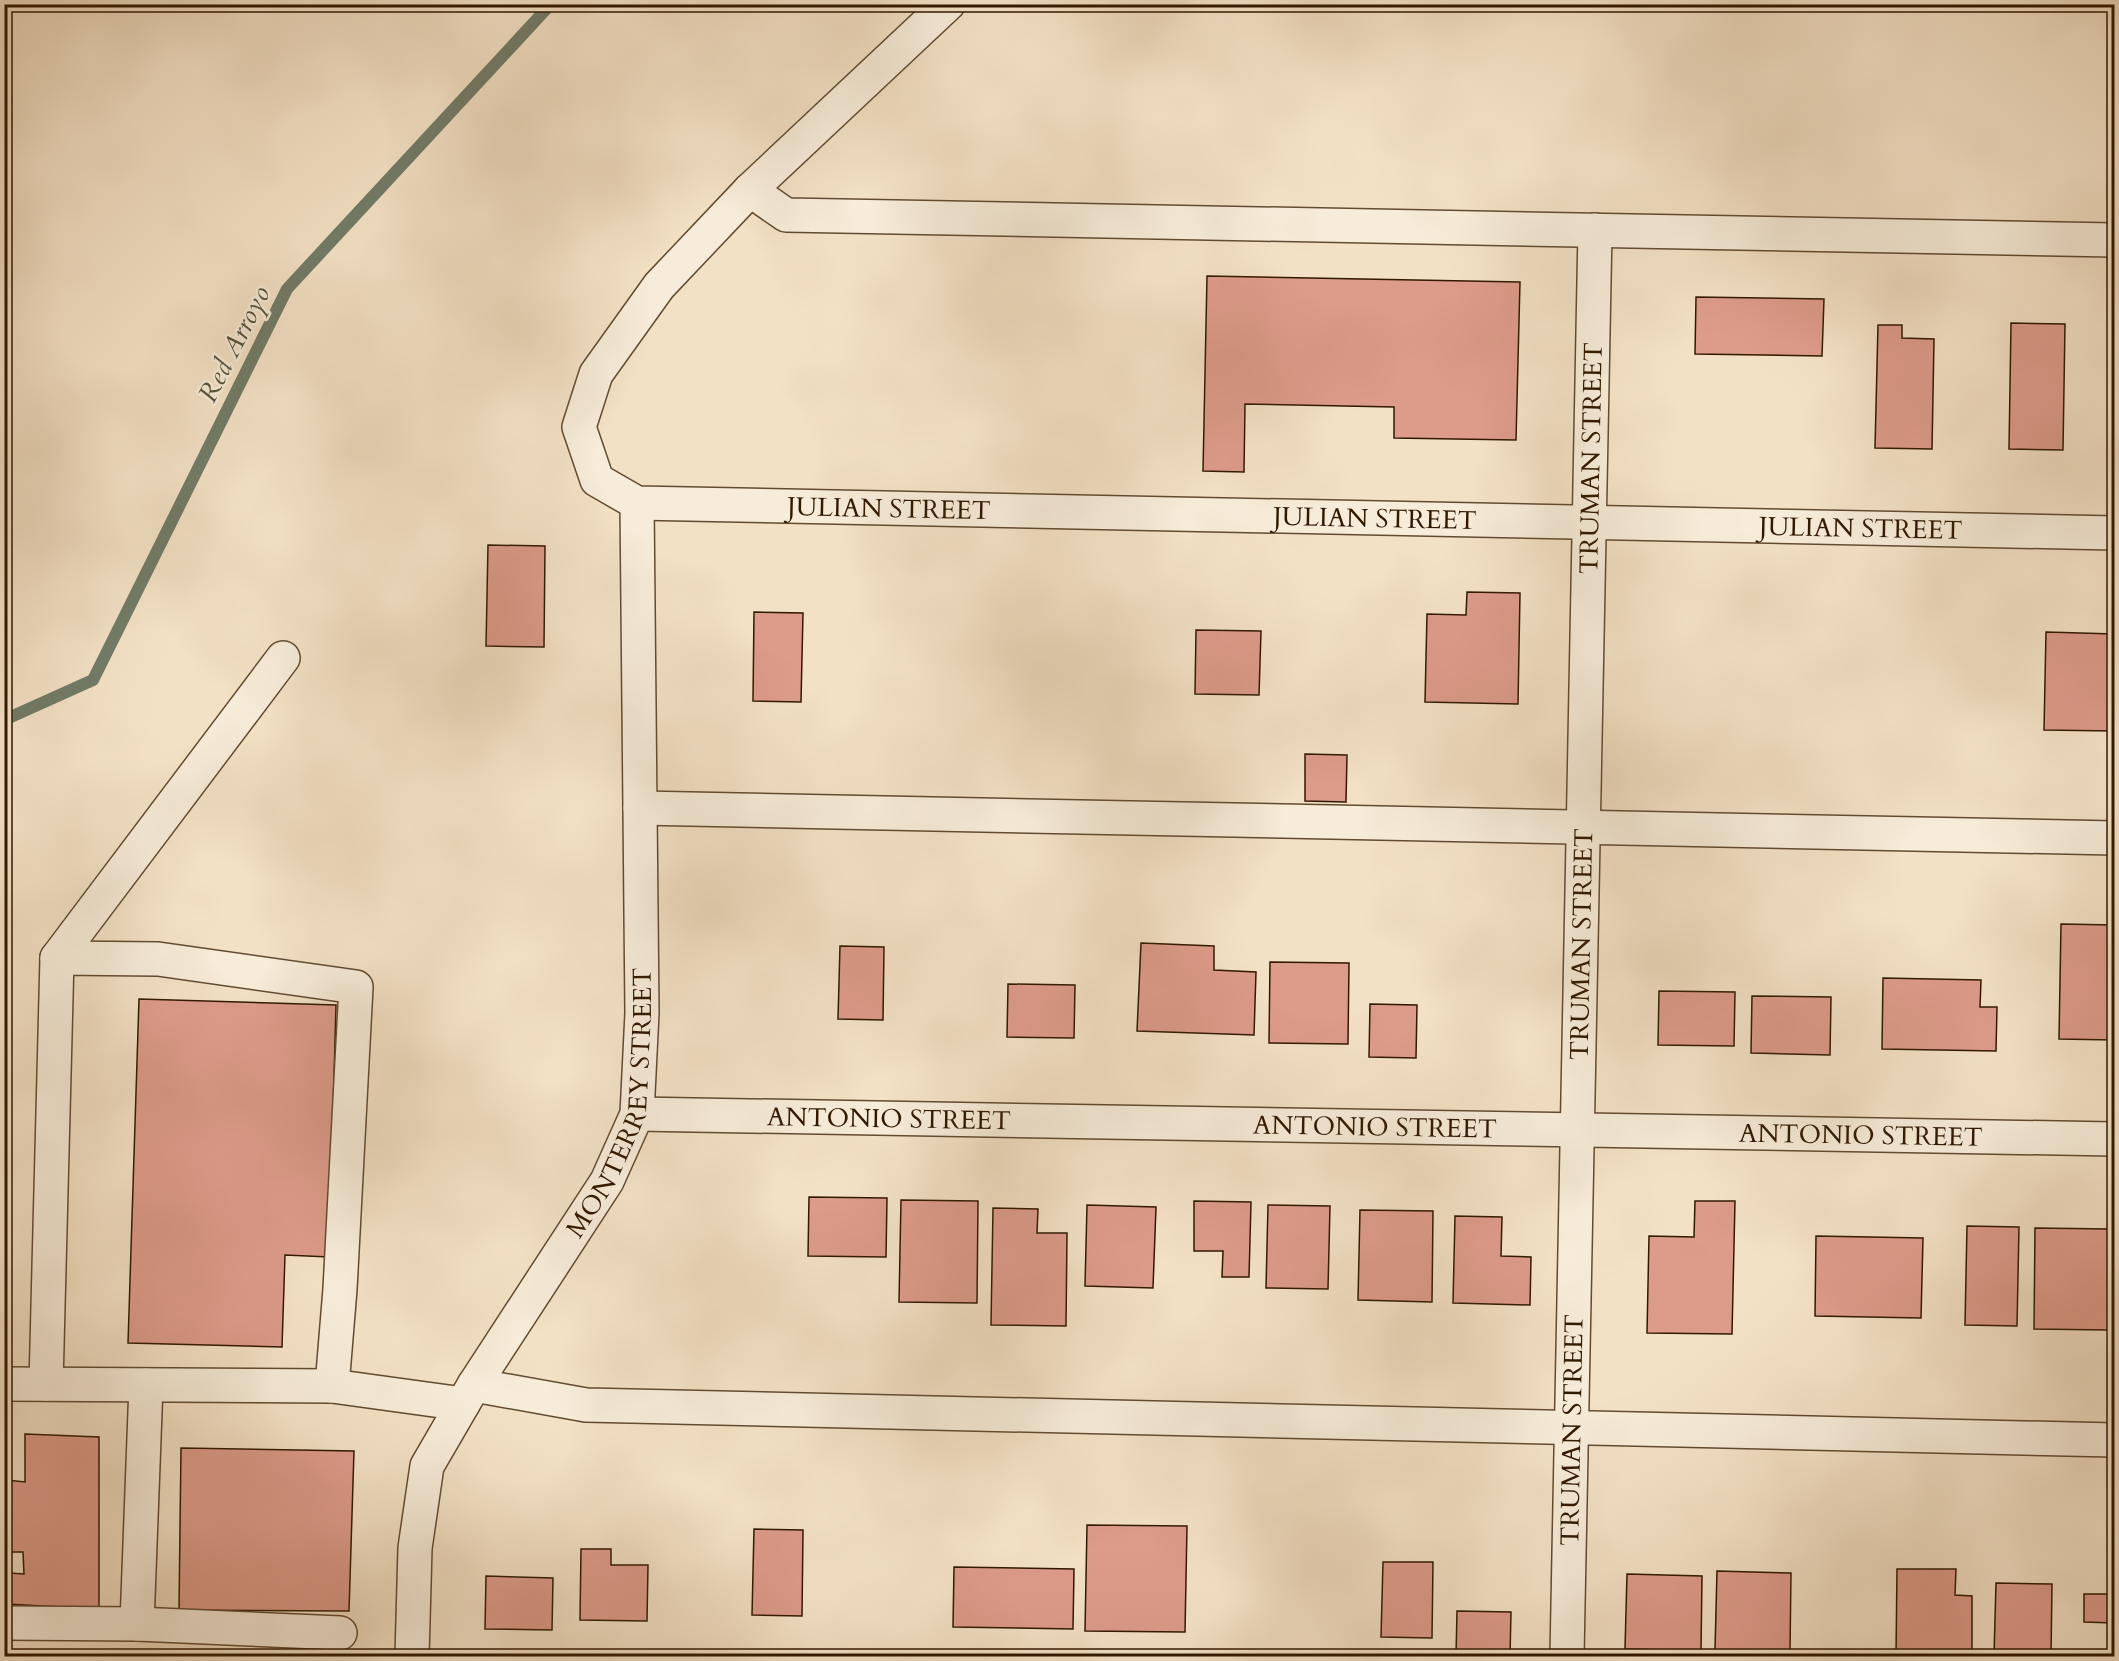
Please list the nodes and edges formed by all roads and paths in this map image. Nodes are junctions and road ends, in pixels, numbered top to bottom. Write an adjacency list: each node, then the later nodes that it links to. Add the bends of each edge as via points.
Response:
1 (948, 4): 2 (street)
2 (750, 190): 3 (street, via 786,215); 5 (street, via 659,286 596,374 579,427 597,480)
3 (1595, 230): 4 (street); 6 (street, TRUMAN STREET)
4 (2115, 240)
5 (637, 502): 6 (street, JULIAN STREET); 9 (street, MONTERREY STREET)
6 (1589, 522): 7 (street, JULIAN STREET); 10 (street, TRUMAN STREET)
7 (2115, 533)
8 (283, 658): 12 (street)
9 (640, 808): 10 (street); 13 (street, MONTERREY STREET, via 642,1013)
10 (1583, 827): 11 (street); 14 (street, TRUMAN STREET)
11 (2115, 838)
12 (57, 958): 17 (street); 19 (street, via 158,959 356,987)
13 (637, 1114): 14 (street, ANTONIO STREET); 20 (street, MONTERREY STREET, via 607,1181)
14 (1578, 1129): 15 (street, ANTONIO STREET); 21 (street, TRUMAN STREET)
15 (2115, 1139)
16 (4, 1384): 17 (street)
17 (46, 1384): 18 (street)
18 (146, 1384): 19 (street); 24 (street)
19 (332, 1386): 20 (street)
20 (469, 1394): 21 (street, via 586,1406); 26 (street, MONTERREY STREET, via 427,1466 414,1548)
21 (1572, 1428): 22 (street); 27 (street, TRUMAN STREET)
22 (2115, 1440)
23 (4, 1623): 24 (street)
24 (137, 1624): 25 (street)
25 (340, 1633)
26 (412, 1656)
27 (1567, 1656)

